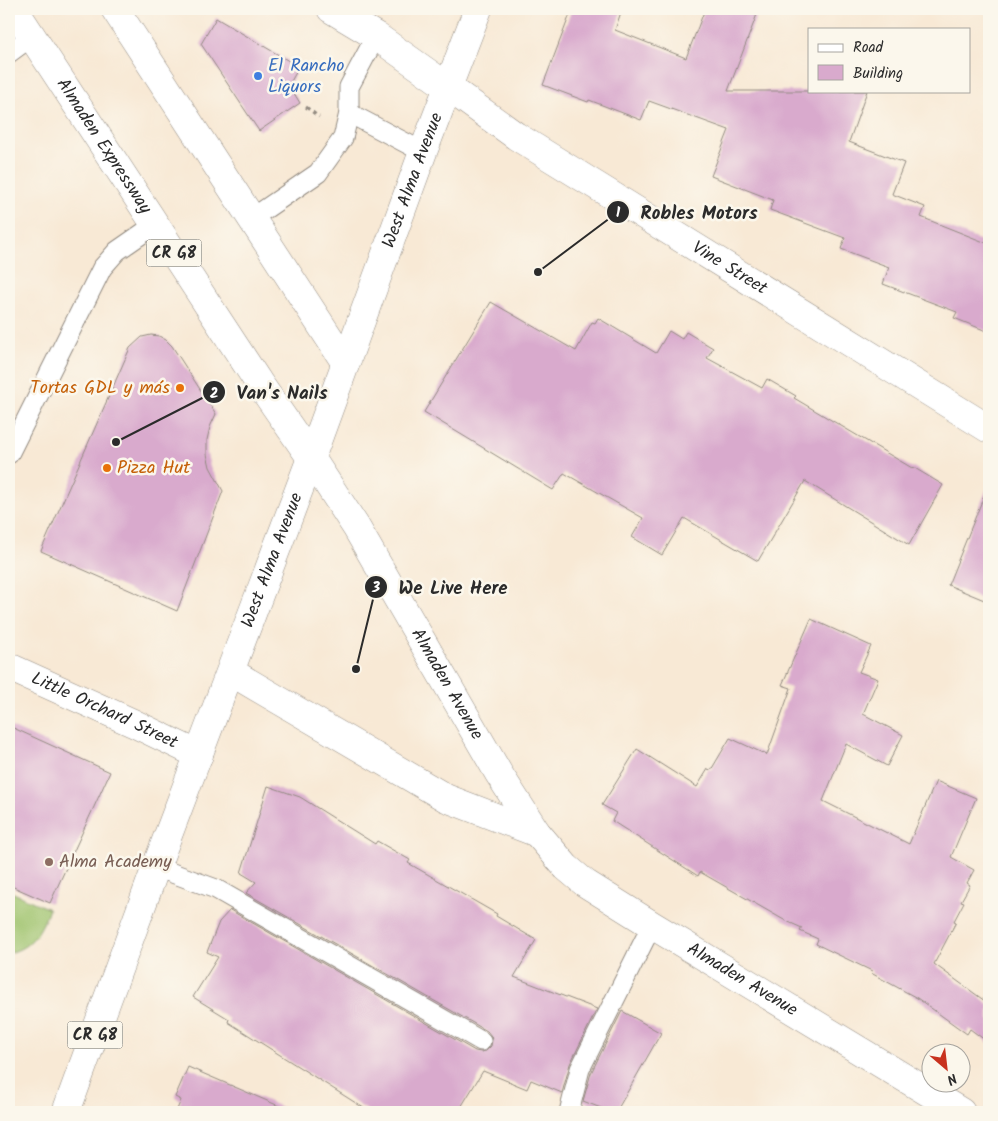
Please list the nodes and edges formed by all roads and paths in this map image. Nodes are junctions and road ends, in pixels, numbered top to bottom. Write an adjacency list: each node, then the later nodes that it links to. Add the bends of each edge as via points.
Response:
1 (14, 9): 5 (main road, Almaden Expressway / CR G8)
2 (115, 9): 11 (main road)
3 (331, 9): 6 (main road, Vine Street)
4 (478, 9): 8 (main road, West Alma Avenue)
5 (32, 36): 7 (lane); 12 (main road, Almaden Expressway / CR G8)
6 (376, 36): 8 (main road, Vine Street); 9 (lane, via 349,87)
7 (9, 53)
8 (448, 87): 10 (main road, West Alma Avenue); 14 (main road, Vine Street, via 516,136)
9 (349, 113): 10 (lane); 11 (lane, via 343,138 318,173)
10 (423, 152): 13 (main road, West Alma Avenue)
11 (252, 219): 13 (main road)
12 (156, 224): 15 (lane, via 117,251 102,268); 16 (main road, Almaden Expressway / CR G8)
13 (346, 362): 16 (main road, West Alma Avenue / CR G8)
14 (989, 429)
15 (9, 454)
16 (311, 458): 18 (main road, West Alma Avenue / CR G8); 20 (main road, Almaden Avenue, via 356,526)
17 (9, 667): 19 (main road, Little Orchard Street)
18 (231, 672): 19 (main road, West Alma Avenue / CR G8); 20 (main road, Almaden Avenue, via 446,798)
19 (199, 755): 21 (main road, West Alma Avenue / CR G8)
20 (537, 833): 22 (main road, Almaden Avenue, via 566,867 584,882)
21 (156, 867): 23 (lane, via 216,889); 24 (main road, West Alma Avenue / CR G8)
22 (652, 925): 25 (lane, via 580,1069); 26 (main road, Almaden Avenue)
23 (481, 1041)
24 (66, 1112)
25 (569, 1112)
26 (961, 1112)

